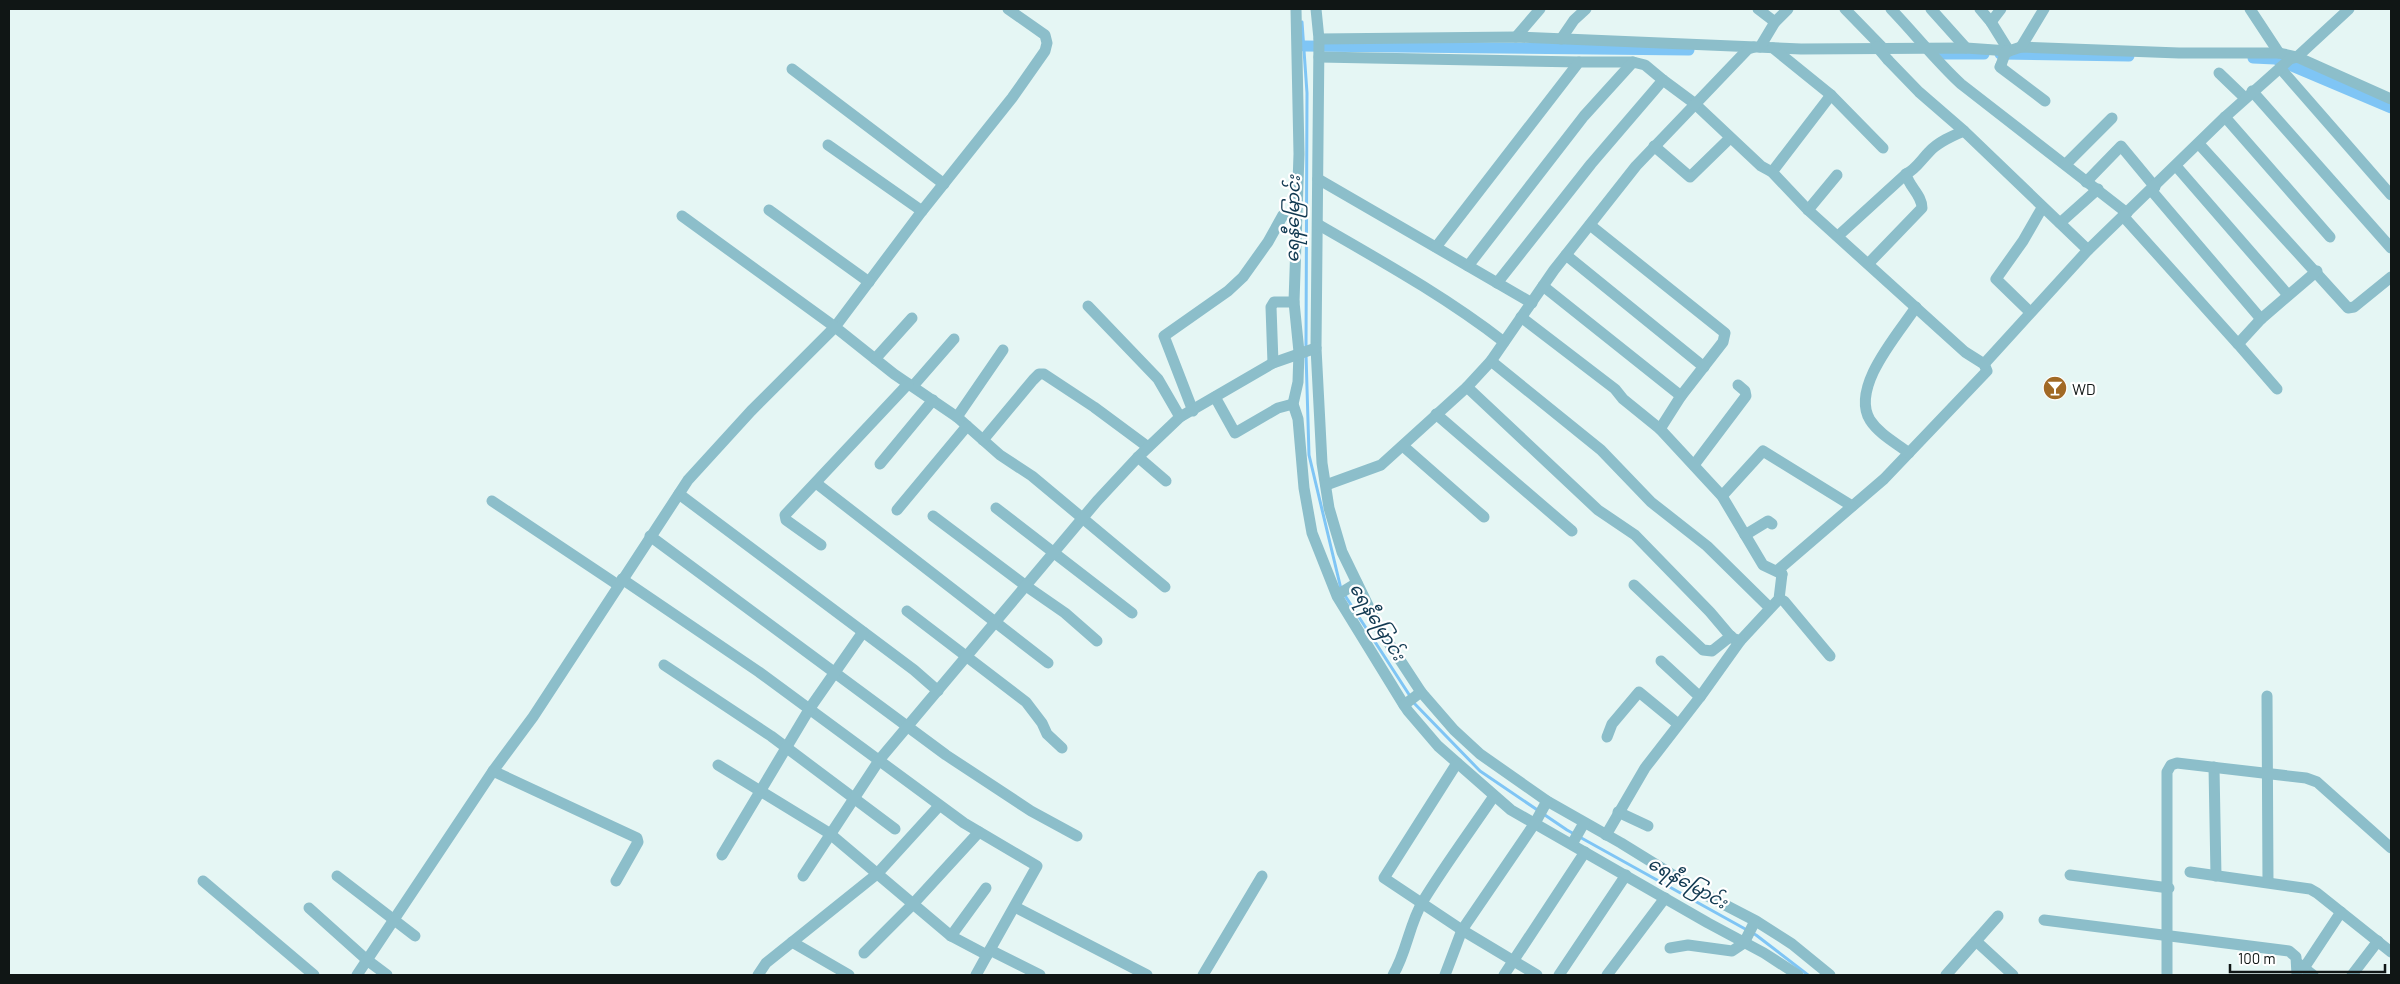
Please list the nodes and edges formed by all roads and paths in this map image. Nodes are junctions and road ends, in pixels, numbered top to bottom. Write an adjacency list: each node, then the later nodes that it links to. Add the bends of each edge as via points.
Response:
1 (1008, 9): 56 (street, via 1046,35 1045,51)
2 (1296, 9): 64 (street, via 1299,154)
3 (1316, 9): 19 (street)
4 (1540, 9): 18 (street)
5 (1586, 9): 20 (street)
6 (1758, 9): 16 (street)
7 (1788, 9): 16 (street)
8 (1845, 9): 22 (street)
9 (1891, 9): 24 (street)
10 (1931, 9): 25 (street)
11 (1980, 9): 17 (street)
12 (2001, 9): 17 (street)
13 (2044, 9): 23 (street)
14 (2250, 9): 28 (street)
15 (2349, 9): 32 (street)
16 (1775, 22): 21 (street)
17 (1991, 22): 27 (street)
18 (1516, 37): 19 (street); 20 (street)
19 (1319, 39): 29 (street)
20 (1561, 39): 21 (street)
21 (1754, 47): 26 (street); 40 (street)
22 (1879, 47): 24 (street); 26 (street); 43 (street, bridge, via 1919,92)
23 (2021, 47): 27 (street); 28 (street)
24 (1929, 48): 25 (street); 49 (street, via 1939,65)
25 (1966, 48): 27 (street)
26 (1775, 49): 36 (street)
27 (2008, 51): 39 (street, bridge, via 2000,68)
28 (2279, 53): 32 (street)
29 (1319, 57): 30 (street); 54 (street)
30 (1579, 62): 31 (street); 72 (street)
31 (1633, 62): 35 (street, via 1645,65); 77 (street, via 1584,116)
32 (2287, 62): 37 (street); 38 (street); 59 (street)
33 (792, 69): 56 (street)
34 (2219, 73): 37 (street)
35 (1663, 80): 40 (street); 81 (street, via 1585,171)
36 (1832, 95): 48 (street); 51 (street)
37 (2249, 95): 41 (street); 73 (street)
38 (2391, 99)
39 (2045, 101)
40 (1694, 104): 44 (street); 47 (street)
41 (2226, 117): 45 (street); 71 (street)
42 (2112, 118): 49 (street)
43 (1964, 131): 52 (street, via 1930,150); 60 (street)
44 (1730, 138): 47 (street, via 1690,177); 51 (street)
45 (2198, 144): 50 (street); 78 (street)
46 (828, 145): 62 (street)
47 (1654, 146): 68 (street)
48 (1883, 148)
49 (2066, 164): 55 (street)
50 (2176, 166): 57 (street); 83 (street)
51 (1772, 172): 63 (street)
52 (1906, 174): 70 (street); 76 (street, via 1922,208)
53 (1837, 175): 63 (street)
54 (1318, 179): 69 (street); 72 (street)
55 (2086, 182): 57 (street, via 2121,146); 58 (street)
56 (944, 184): 62 (street)
57 (2153, 188): 65 (street); 91 (street)
58 (2098, 189): 65 (street); 67 (street)
59 (2391, 195)
60 (2042, 208): 67 (street); 88 (street, via 2024,242 1996,279)
61 (769, 210): 80 (street)
62 (922, 210): 80 (street)
63 (1808, 210): 70 (street)
64 (1296, 215): 84 (street); 111 (street, via 1283,215 1257,259 1228,292 1164,336)
65 (2125, 215): 74 (street); 95 (street)
66 (682, 216): 92 (street)
67 (2060, 223): 74 (street)
68 (1590, 225): 75 (street); 101 (street, via 1723,330 1723,342)
69 (1318, 226): 94 (street, via 1402,273); 97 (street)
70 (1838, 236): 76 (street)
71 (2330, 236)
72 (1436, 247): 77 (street)
73 (2391, 248)
74 (2088, 250): 88 (street)
75 (1566, 255): 82 (street); 101 (street)
76 (1869, 263): 87 (street)
77 (1468, 266): 81 (street)
78 (2317, 272): 79 (street, via 2348,308 2354,307); 83 (street)
79 (2391, 277)
80 (869, 282): 92 (street)
81 (1497, 283): 85 (street)
82 (1543, 286): 85 (street); 107 (street)
83 (2288, 295): 91 (street)
84 (1294, 302): 97 (street); 100 (street, via 1274,302 1272,305)
85 (1532, 303): 89 (street)
86 (1088, 306): 114 (street, via 1158,379)
87 (1916, 307): 102 (street); 120 (street, via 1871,373 1866,399 1869,419)
88 (2030, 312): 102 (street)
89 (1522, 317): 94 (street); 116 (street)
90 (912, 318): 98 (street)
91 (2261, 319): 95 (street)
92 (838, 330): 98 (street); 127 (street, via 751,411 692,474)
93 (954, 339): 103 (street)
94 (1504, 342): 99 (street)
95 (2238, 344): 106 (street)
96 (1003, 350): 113 (street)
97 (1307, 350): 100 (street); 110 (street); 126 (street)
98 (875, 359): 103 (street)
99 (1491, 361): 105 (street); 150 (street, via 1601,450 1651,502 1707,546)
100 (1273, 363): 108 (street)
101 (1704, 367): 107 (street)
102 (1985, 367): 120 (street)
103 (911, 385): 109 (street); 125 (street)
104 (1738, 385): 123 (street, via 1746,396)
105 (1467, 387): 112 (street); 155 (street, via 1598,510 1635,535)
106 (2277, 389)
107 (1681, 396): 116 (street)
108 (1215, 397): 110 (street, via 1235,433 1278,408); 111 (street)
109 (933, 400): 113 (street); 122 (street)
110 (1293, 404): 167 (street, via 1298,419 1312,533 1337,596)
111 (1193, 411): 114 (street)
112 (1436, 414): 118 (street); 137 (street)
113 (957, 417): 115 (street)
114 (1175, 422): 119 (street)
115 (967, 426): 117 (street); 132 (street)
116 (1660, 429): 123 (street)
117 (984, 440): 119 (street, via 1033,380 1044,374 1094,406); 134 (street)
118 (1403, 446): 126 (street, via 1381,465); 135 (street)
119 (1148, 447): 121 (street)
120 (1908, 452): 130 (street, via 1884,479)
121 (1138, 457): 124 (street); 134 (street)
122 (880, 464)
123 (1694, 465): 128 (street)
124 (1166, 482)
125 (816, 483): 140 (street, via 785,517); 153 (street)
126 (1326, 485): 144 (street, via 1329,508)
127 (679, 494): 139 (street); 154 (street)
128 (1722, 496): 130 (street, via 1763,451); 138 (street)
129 (492, 502): 143 (street)
130 (1848, 504): 142 (street, via 1778,570)
131 (996, 508): 141 (street)
132 (897, 510)
133 (933, 516): 145 (street)
134 (1084, 517): 141 (street); 147 (street)
135 (1484, 517)
136 (1772, 524): 138 (street, via 1768,521)
137 (1572, 531)
138 (1745, 535): 142 (street)
139 (650, 536): 143 (street); 162 (street)
140 (821, 545)
141 (1055, 552): 145 (street); 152 (street)
142 (1774, 570): 149 (street)
143 (620, 582): 168 (street); 178 (street, via 533,717)
144 (1355, 584): 148 (street); 164 (street)
145 (1026, 586): 153 (street); 156 (street, via 1066,613)
146 (1634, 586): 155 (street, via 1702,650 1712,651)
147 (1165, 587)
148 (1339, 594)
149 (1779, 599): 150 (street); 158 (street)
150 (1765, 604): 155 (street)
151 (908, 611): 157 (street)
152 (1132, 613)
153 (995, 622): 157 (street); 160 (street)
154 (863, 632): 162 (street); 163 (street)
155 (1735, 639): 165 (street)
156 (1097, 641)
157 (967, 656): 163 (street); 173 (street, via 1026,702)
158 (1830, 656)
159 (1661, 661): 165 (street)
160 (1048, 664)
161 (664, 665): 172 (street)
162 (835, 671): 168 (street); 170 (street)
163 (938, 691): 170 (street)
164 (1420, 693): 167 (street); 183 (street, via 1480,754)
165 (1698, 695): 169 (street)
166 (2267, 696): 179 (street)
167 (1405, 704): 175 (street, via 1438,746)
168 (810, 708): 172 (street); 174 (street)
169 (1676, 722): 171 (street, via 1639,692 1612,724); 185 (street)
170 (909, 725): 174 (street); 193 (street, via 984,781)
171 (1607, 737)
172 (785, 747): 180 (street); 182 (street)
173 (1062, 748)
174 (880, 759): 182 (street); 184 (street)
175 (1457, 763): 181 (street); 212 (street, via 1384,878)
176 (718, 765): 180 (street)
177 (2214, 767): 179 (street); 205 (street); 210 (street, via 2178,762 2167,772)
178 (493, 771): 207 (street, via 637,838 638,842); 218 (street)
179 (2268, 773): 195 (street, via 2317,782); 208 (street)
180 (760, 790): 192 (street); 197 (street)
181 (1494, 796): 186 (street, via 1511,810); 212 (street)
182 (854, 798): 189 (street); 192 (street)
183 (1546, 803): 186 (street); 187 (street)
184 (939, 806): 190 (street); 198 (street)
185 (1618, 812): 188 (street); 191 (street)
186 (1536, 821): 194 (street); 221 (street)
187 (1583, 824): 191 (street); 194 (street)
188 (1648, 826)
189 (895, 829)
190 (979, 832): 213 (street); 214 (street, via 1037,866)
191 (1602, 832): 252 (street, via 1702,893 1756,921 1792,944)
192 (829, 833): 198 (street); 203 (street)
193 (1076, 836)
194 (1572, 843): 196 (street)
195 (2391, 848)
196 (1585, 852): 200 (street); 234 (street)
197 (722, 855)
198 (874, 871): 213 (street); 226 (street)
199 (2190, 872): 205 (street)
200 (1626, 875): 211 (street); 249 (street)
201 (2070, 875): 210 (street)
202 (337, 876): 218 (street)
203 (803, 876)
204 (1262, 876): 244 (street)
205 (2216, 876): 208 (street)
206 (203, 881): 236 (street)
207 (616, 881)
208 (2268, 882): 216 (street, via 2310,890)
209 (986, 888): 223 (street)
210 (2169, 888): 224 (street)
211 (1665, 898): 227 (street); 250 (street)
212 (1423, 902): 221 (street); 245 (street)
213 (913, 904): 223 (street); 231 (street)
214 (1015, 907): 232 (street); 243 (street)
215 (309, 908): 233 (street)
216 (2341, 912): 228 (street); 235 (street)
217 (1998, 916): 225 (street)
218 (394, 920): 222 (street); 233 (street)
219 (2044, 920): 224 (street)
220 (1754, 923): 227 (street)
221 (1462, 930): 234 (street); 246 (street)
222 (415, 936)
223 (951, 936): 232 (street)
224 (2167, 936): 235 (street, via 2289,951 2296,957); 255 (street)
225 (1976, 941): 253 (street); 254 (street)
226 (792, 942): 239 (street); 240 (street)
227 (1744, 942): 229 (street, via 1732,951 1688,945); 251 (street)
228 (2378, 942): 230 (street); 257 (street)
229 (1670, 948)
230 (2391, 952)
231 (864, 953)
232 (989, 953): 241 (street); 242 (street)
233 (367, 960): 237 (street); 238 (street)
234 (1513, 961): 247 (street); 248 (street)
235 (2300, 969): 256 (street)
236 (314, 975)
237 (357, 975)
238 (387, 975)
239 (758, 975)
240 (849, 975)
241 (976, 975)
242 (1040, 975)
243 (1147, 975)
244 (1203, 975)
245 (1393, 975)
246 (1444, 975)
247 (1504, 975)
248 (1537, 975)
249 (1559, 975)
250 (1607, 975)
251 (1798, 975)
252 (1830, 975)
253 (1946, 975)
254 (2013, 975)
255 (2167, 975)
256 (2313, 975)
257 (2352, 975)

